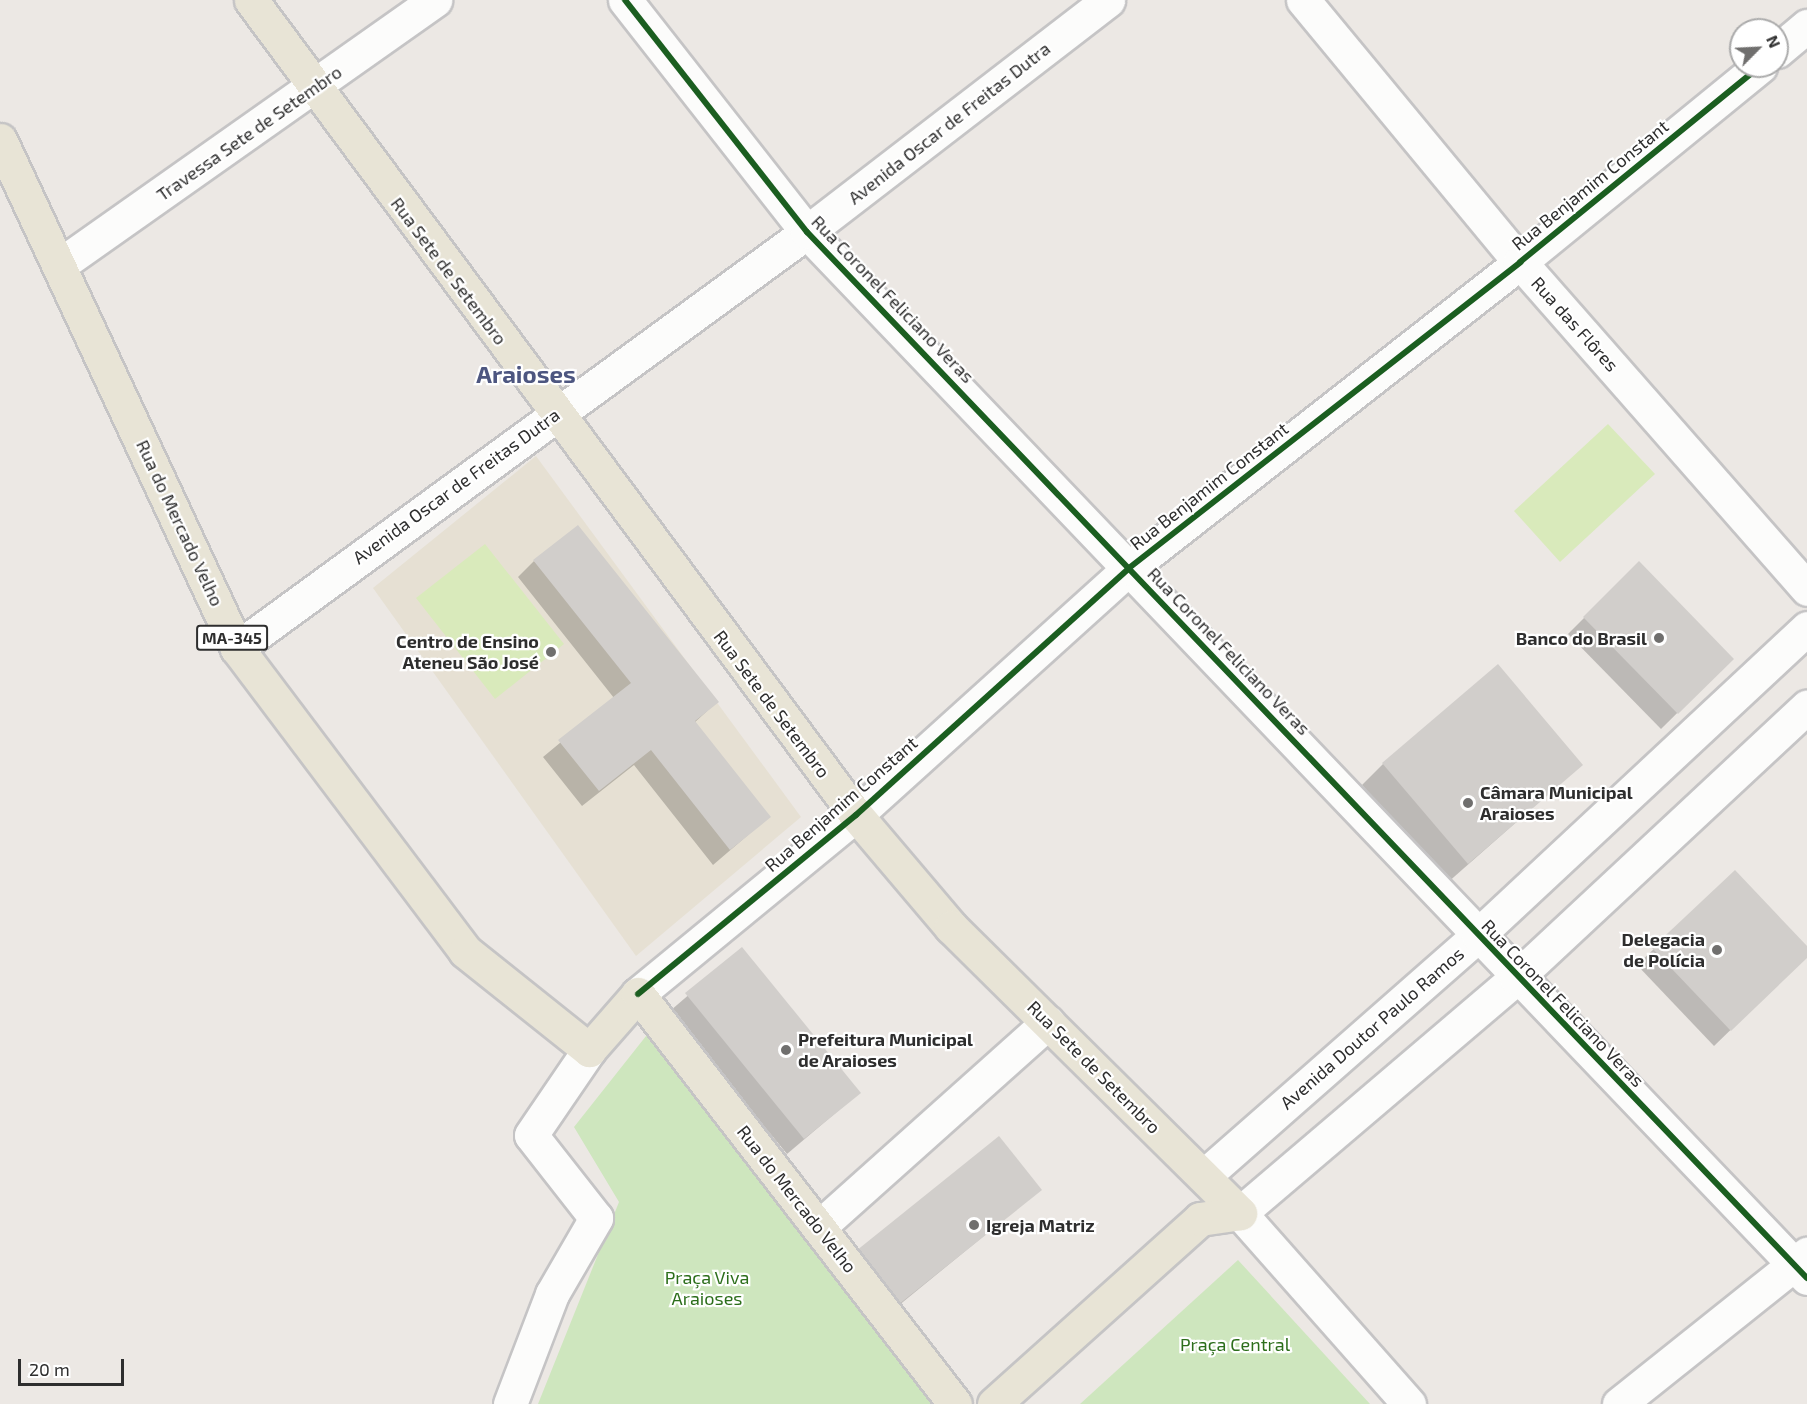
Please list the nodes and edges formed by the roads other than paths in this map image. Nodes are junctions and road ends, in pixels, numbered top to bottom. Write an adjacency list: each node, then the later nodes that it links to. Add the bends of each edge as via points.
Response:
1 (251, 0): 9 (main road, Rua Sete de Setembro)
2 (435, 0): 9 (street, Travessa Sete de Setembro)
3 (625, 0): 11 (street, Rua Coronel Feliciano Veras)
4 (1108, 0): 11 (street, Avenida Oscar de Freitas Dutra)
5 (1303, 0): 12 (street, Rua das Flôres)
6 (1807, 26): 7 (street)
7 (1789, 41)
8 (1745, 78): 12 (street, Rua Benjamim Constant)
9 (313, 88): 13 (street, Travessa Sete de Setembro); 14 (main road, Rua Sete de Setembro)
10 (0, 140): 13 (main road, Rua do Mercado Velho / MA-345)
11 (807, 232): 14 (street, Avenida Oscar de Freitas Dutra); 15 (street, Rua Coronel Feliciano Veras)
12 (1520, 262): 15 (street, Rua Benjamim Constant); 16 (street, Rua das Flôres)
13 (61, 264): 18 (main road, Rua do Mercado Velho / MA-345)
14 (554, 413): 18 (street, Avenida Oscar de Freitas Dutra); 20 (main road, Rua Sete de Setembro)
15 (1129, 568): 20 (street, Rua Benjamim Constant); 21 (street, Rua Coronel Feliciano Veras)
16 (1807, 589)
17 (1807, 628): 21 (street, Avenida Doutor Paulo Ramos)
18 (237, 648): 25 (main road, Rua do Mercado Velho / MA-345, via 465,951)
19 (1807, 707): 22 (street)
20 (856, 815): 23 (street, Rua Benjamim Constant); 24 (main road, Rua Sete de Setembro, via 951,927)
21 (1478, 935): 22 (street, Rua Coronel Feliciano Veras); 26 (street, Avenida Doutor Paulo Ramos)
22 (1516, 978): 27 (street); 30 (street, Rua Coronel Feliciano Veras)
23 (638, 994): 25 (main road, Rua Benjamim Constant); 29 (main road, Rua do Mercado Velho)
24 (1048, 1022): 26 (main road, Rua Sete de Setembro); 29 (street)
25 (589, 1050): 31 (street, via 531,1135 596,1218 552,1294)
26 (1204, 1176): 27 (main road, Rua Sete de Setembro); 28 (main road)
27 (1240, 1213): 28 (main road); 34 (street, Rua Sete de Setembro)
28 (1200, 1219): 33 (main road)
29 (819, 1227): 32 (main road, Rua do Mercado Velho)
30 (1803, 1265): 35 (street)
31 (510, 1404)
32 (955, 1404)
33 (994, 1404)
34 (1409, 1404)
35 (1619, 1404)

